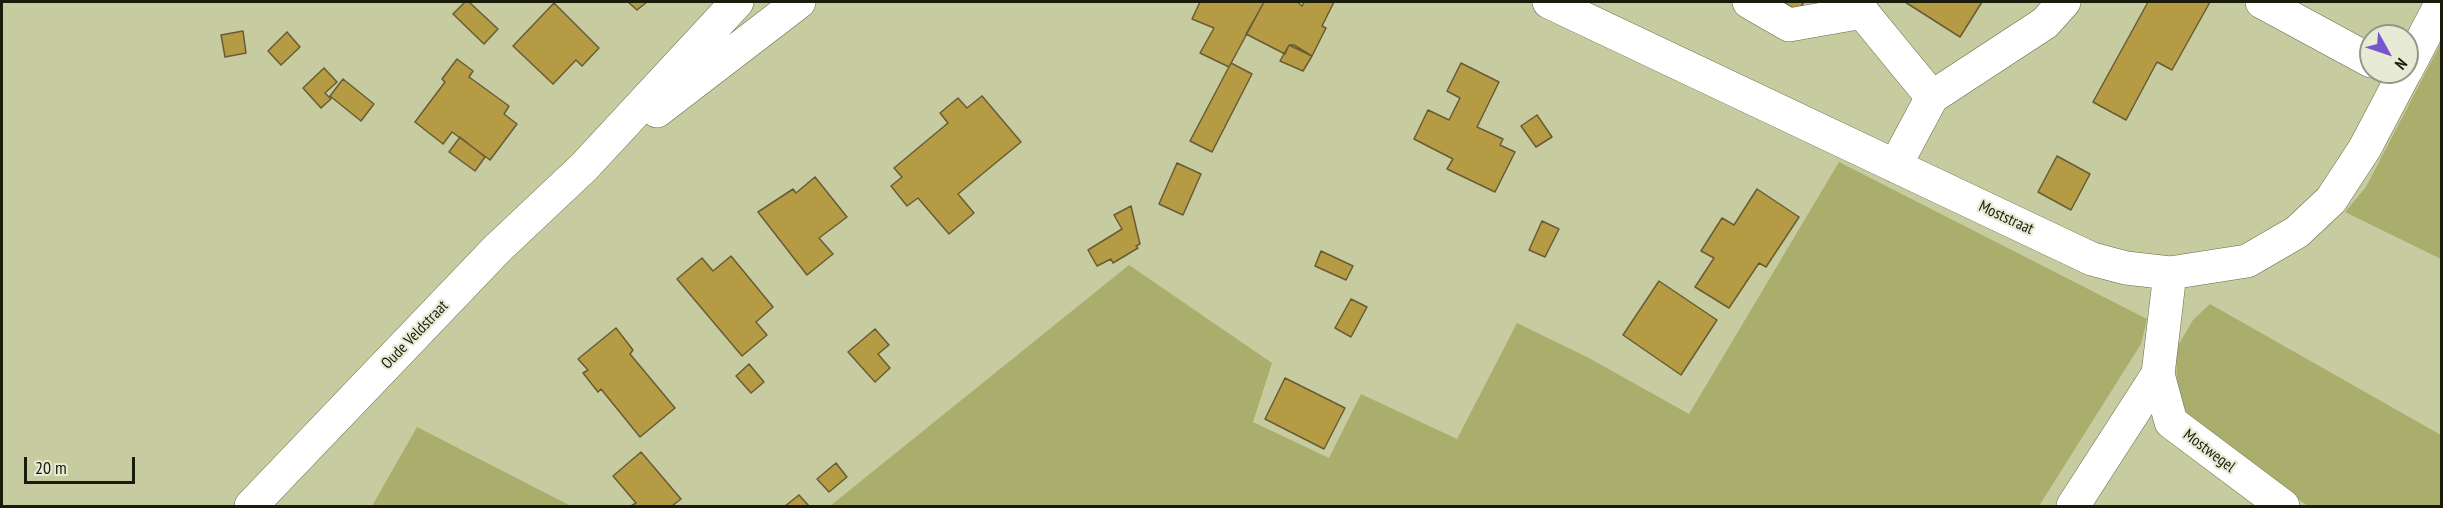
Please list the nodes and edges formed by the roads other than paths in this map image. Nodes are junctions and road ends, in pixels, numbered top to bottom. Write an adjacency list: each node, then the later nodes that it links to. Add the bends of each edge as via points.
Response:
1 (737, 2): 14 (street, Oude Veldstraat)
2 (799, 2): 14 (street, Oude Veldstraat)
3 (1549, 2): 13 (street, Moststraat)
4 (1749, 2): 8 (street, via 1789,25)
5 (2064, 2): 12 (street, via 2044,22)
6 (2262, 2): 10 (street)
7 (2442, 2): 9 (street, Moststraat)
8 (1858, 7): 12 (street)
9 (2419, 43)
10 (2359, 55)
11 (2397, 84): 15 (street, Moststraat, via 2365,148 2331,200 2297,232 2247,261)
12 (1932, 97): 13 (street)
13 (1895, 166): 15 (street, Moststraat, via 2092,259)
14 (584, 167): 17 (street, Oude Veldstraat, via 497,249)
15 (2170, 273): 16 (street, Mostwegel)
16 (2158, 374): 18 (street); 19 (street, Mostwegel, via 2171,422)
17 (251, 507)
18 (2073, 507)
19 (2283, 507)

